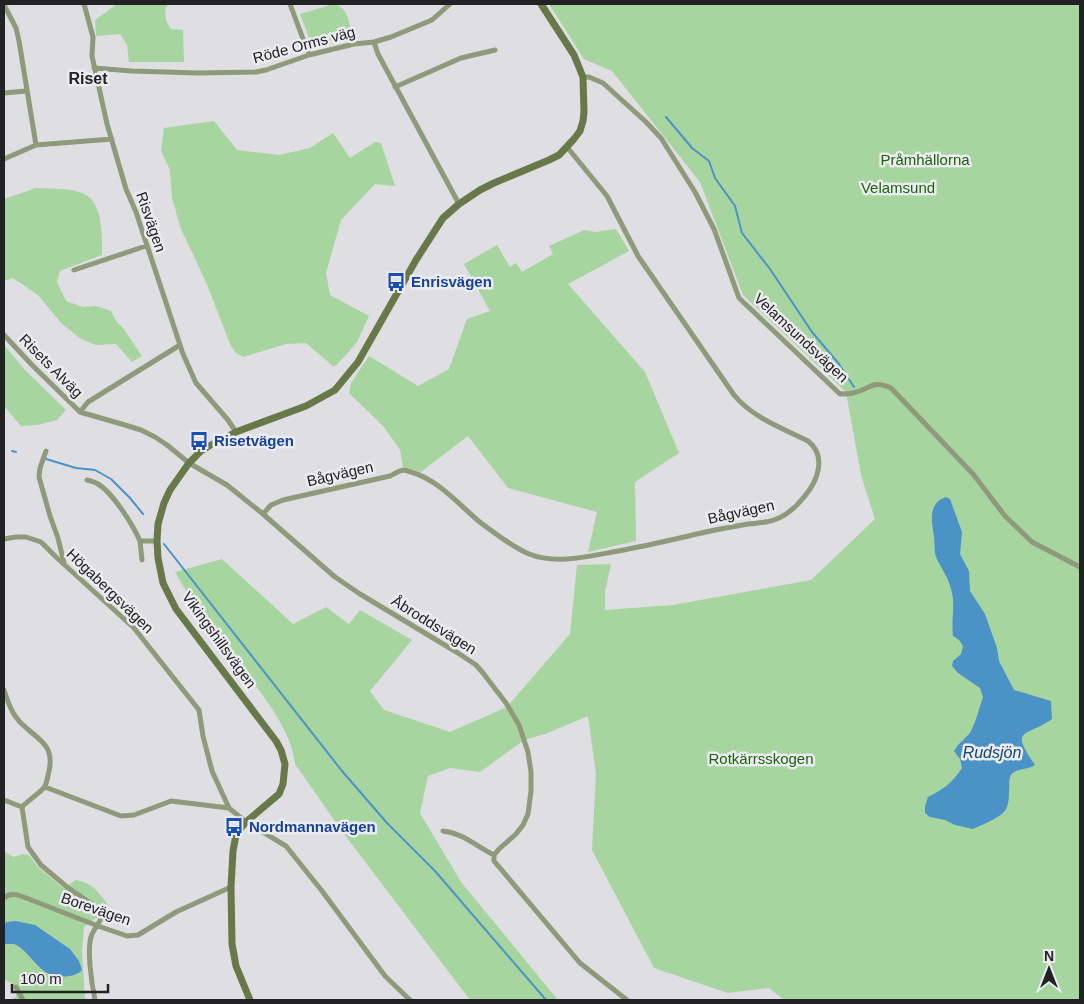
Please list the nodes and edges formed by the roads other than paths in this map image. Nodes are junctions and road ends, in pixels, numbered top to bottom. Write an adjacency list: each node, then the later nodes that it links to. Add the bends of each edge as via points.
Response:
1 (4, 4): 12 (street, via 16,28)
2 (84, 4): 9 (street, Risvägen, via 93,37)
3 (290, 4): 8 (street)
4 (450, 4): 6 (street, Röde Orms väg, via 432,20)
5 (541, 4): 10 (street, Vikingshillsvägen, via 574,55)
6 (374, 42): 8 (street, Röde Orms väg); 11 (street)
7 (496, 50): 11 (street, via 461,58)
8 (309, 55): 9 (street, Röde Orms väg, via 256,72)
9 (94, 68): 14 (street, Risvägen)
10 (583, 77): 16 (street, Vikingshillsvägen, via 583,120 580,130); 34 (street, Velamsundsvägen, via 603,83 661,138 714,229 739,298 840,394 853,394 872,385 892,388 1032,542)
11 (395, 87): 18 (street)
12 (26, 91): 13 (street); 15 (street)
13 (4, 93)
14 (112, 139): 15 (street); 19 (street, Risvägen)
15 (36, 145): 17 (street)
16 (567, 147): 18 (street, Vikingshillsvägen, via 550,160 494,183); 28 (street, Bågvägen, via 607,196 638,256 734,395 754,414 808,441 816,450 819,459 817,472 804,498 784,516 766,523 715,530 605,554 558,559 529,554 515,547 437,484 404,470 283,500 271,505)
17 (4, 159)
18 (459, 204): 24 (street, Vikingshillsvägen, via 443,218 425,244 358,362 334,390 306,406)
19 (146, 246): 20 (street); 22 (street, Risvägen)
20 (74, 270)
21 (4, 335): 23 (street, Risets Alväg)
22 (180, 345): 23 (street, via 88,402); 24 (street, Risvägen, via 196,383)
23 (80, 412): 26 (street, Risets Alväg, via 141,430)
24 (236, 432): 26 (street, Vikingshillsvägen, via 205,448)
25 (46, 451): 33 (street, via 39,477)
26 (189, 463): 28 (street, Åbroddsvägen, via 227,485); 31 (street, Vikingshillsvägen, via 164,503 158,524)
27 (87, 480): 30 (street, via 102,487 116,503)
28 (263, 514): 42 (street, Åbroddsvägen, via 335,577 476,665 506,703 519,725 528,752 531,791 523,825)
29 (4, 539): 33 (street, Högabergsvägen, via 34,539)
30 (140, 541): 31 (street); 32 (street)
31 (158, 541): 40 (street, Vikingshillsvägen, via 163,583 176,609 282,750 285,770 279,794)
32 (142, 560)
33 (64, 564): 39 (street, Högabergsvägen, via 134,628 199,710 212,771)
34 (1080, 567)
35 (4, 690): 36 (street, via 15,716 42,740 49,753 51,761)
36 (45, 787): 38 (street); 39 (street, via 120,816 134,815 171,801)
37 (4, 800): 38 (street)
38 (22, 807): 45 (street, via 28,847 41,866 66,888 99,909 102,917)
39 (229, 808): 40 (street, Högabergsvägen)
40 (246, 822): 43 (street, Vikingshillsvägen, via 234,843); 50 (street, via 286,846 385,976)
41 (444, 830): 42 (street, via 464,837)
42 (494, 855): 51 (street, via 494,861 580,963)
43 (231, 887): 45 (street, Borevägen, via 176,912 138,935 126,936); 49 (street, Vikingshillsvägen, via 233,956)
44 (4, 898): 45 (street, Borevägen, via 12,894 21,896)
45 (98, 926): 48 (street, via 92,935 90,949)
46 (16, 987): 47 (street)
47 (23, 1000)
48 (95, 1000)
49 (250, 1000)
50 (410, 1000)
51 (627, 1000)

